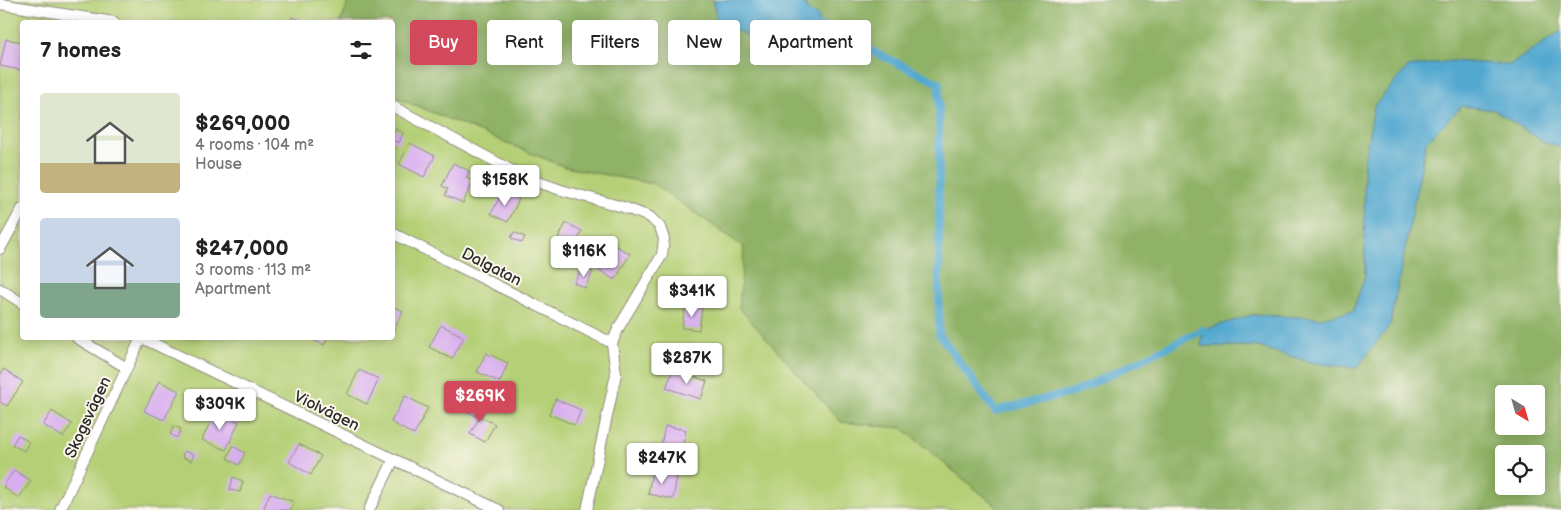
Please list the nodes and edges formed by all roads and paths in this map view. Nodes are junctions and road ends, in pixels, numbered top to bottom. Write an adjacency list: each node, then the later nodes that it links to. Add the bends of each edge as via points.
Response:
1 (0, 4): 2 (lane)
2 (101, 20)
3 (395, 108): 12 (lane, via 524,177 624,207 650,217 660,227 664,239 662,255)
4 (20, 213): 6 (lane)
5 (395, 234): 12 (lane, Dalgatan)
6 (0, 249)
7 (0, 289): 8 (lane)
8 (20, 302)
9 (80, 340): 13 (lane)
10 (141, 340): 13 (lane, Skogsvägen)
11 (146, 340): 14 (lane, Violvägen)
12 (612, 343): 18 (lane, via 616,374)
13 (126, 368): 15 (lane, Skogsvägen)
14 (394, 459): 16 (lane); 17 (lane, Violvägen)
15 (60, 510)
16 (369, 510)
17 (499, 510)
18 (587, 510)

